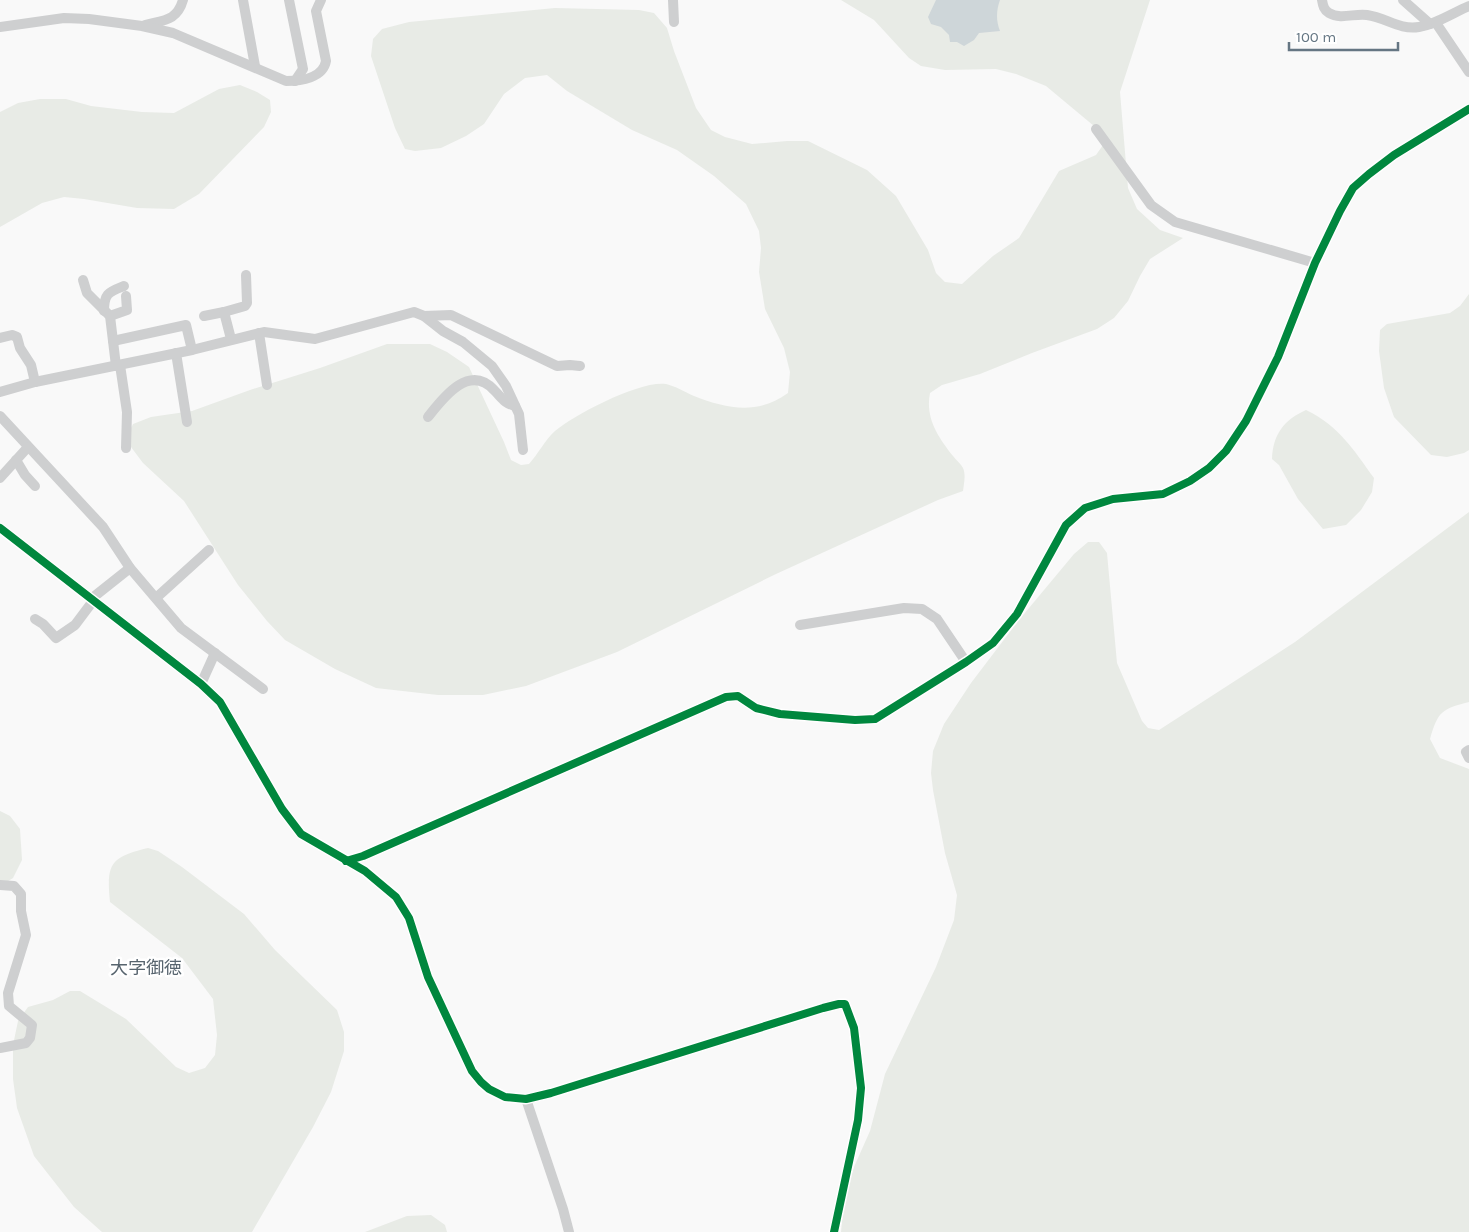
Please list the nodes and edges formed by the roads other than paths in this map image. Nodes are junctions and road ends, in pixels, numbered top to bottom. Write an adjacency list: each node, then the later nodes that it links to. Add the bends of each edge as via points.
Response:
1 (183, 0): 12 (street, via 178,14)
2 (243, 0): 14 (street)
3 (290, 0): 16 (street, via 304,69)
4 (321, 0): 16 (street, via 316,11 325,67 310,78)
5 (673, 0): 9 (street)
6 (1322, 0): 10 (street, via 1324,8 1337,15 1366,14 1403,28)
7 (1403, 0): 10 (street)
8 (1469, 6): 10 (street)
9 (674, 22)
10 (1433, 23): 13 (street)
11 (0, 26): 12 (street, via 64,18)
12 (142, 26): 14 (street, via 173,33)
13 (1466, 60): 15 (street)
14 (255, 66): 16 (street, via 286,81)
15 (1469, 72)
16 (296, 81)
17 (1469, 109): 19 (street, via 1394,155 1353,188)
18 (1096, 129): 19 (street, via 1151,205 1175,222)
19 (1315, 263): 55 (street, via 1278,357 1246,421 1226,452 1190,481 1163,494 1112,499 1085,508 1066,525 1017,614 994,643)
20 (246, 275): 22 (street, via 247,303)
21 (83, 280): 23 (street, via 87,293)
22 (224, 312): 24 (street); 28 (street)
23 (107, 314): 23 (street, via 127,310 125,291 107,294 104,300); 29 (street)
24 (204, 316)
25 (424, 316): 26 (street, via 414,312 315,339); 33 (street, via 450,315 557,366); 37 (street, via 492,366)
26 (259, 333): 28 (street); 35 (street)
27 (0, 338): 34 (street, via 17,337 31,365)
28 (231, 339): 30 (street)
29 (113, 341): 30 (street, via 186,325); 32 (street)
30 (192, 350): 31 (street)
31 (176, 353): 32 (street); 40 (street)
32 (118, 366): 34 (street); 42 (street, via 127,412)
33 (580, 366)
34 (35, 382): 36 (street)
35 (267, 385)
36 (0, 392)
37 (516, 406): 39 (street, via 507,404 485,382 471,380 454,388); 43 (street)
38 (0, 416): 41 (street)
39 (428, 417)
40 (187, 422)
41 (28, 447): 44 (street); 49 (street, via 103,527)
42 (126, 448)
43 (523, 450)
44 (16, 460): 45 (street); 46 (street)
45 (0, 478)
46 (36, 486)
47 (0, 528): 51 (street)
48 (209, 550): 50 (street)
49 (130, 568): 50 (street); 51 (street)
50 (156, 598): 54 (street, via 181,628)
51 (92, 600): 52 (street, via 74,625 56,638); 56 (street)
52 (35, 619)
53 (800, 625): 55 (street, via 904,608 922,609 937,619)
54 (215, 653): 56 (street); 57 (street)
55 (966, 662): 60 (street, via 875,719 780,714 756,708 738,696 726,697)
56 (201, 684): 60 (street, via 220,702 291,822 301,834)
57 (263, 689)
58 (1469, 750): 59 (street, via 1466,752)
59 (1469, 758)
60 (346, 861): 63 (street, via 365,871 396,897 409,918 428,977 472,1071 489,1089 505,1097)
61 (0, 885): 62 (street, via 14,886 21,894 26,935 7,1000 12,1010 32,1026 26,1042)
62 (0, 1048)
63 (526, 1099): 64 (street); 65 (street, via 845,1004 854,1028 861,1088 858,1120)
64 (569, 1232)
65 (834, 1232)

